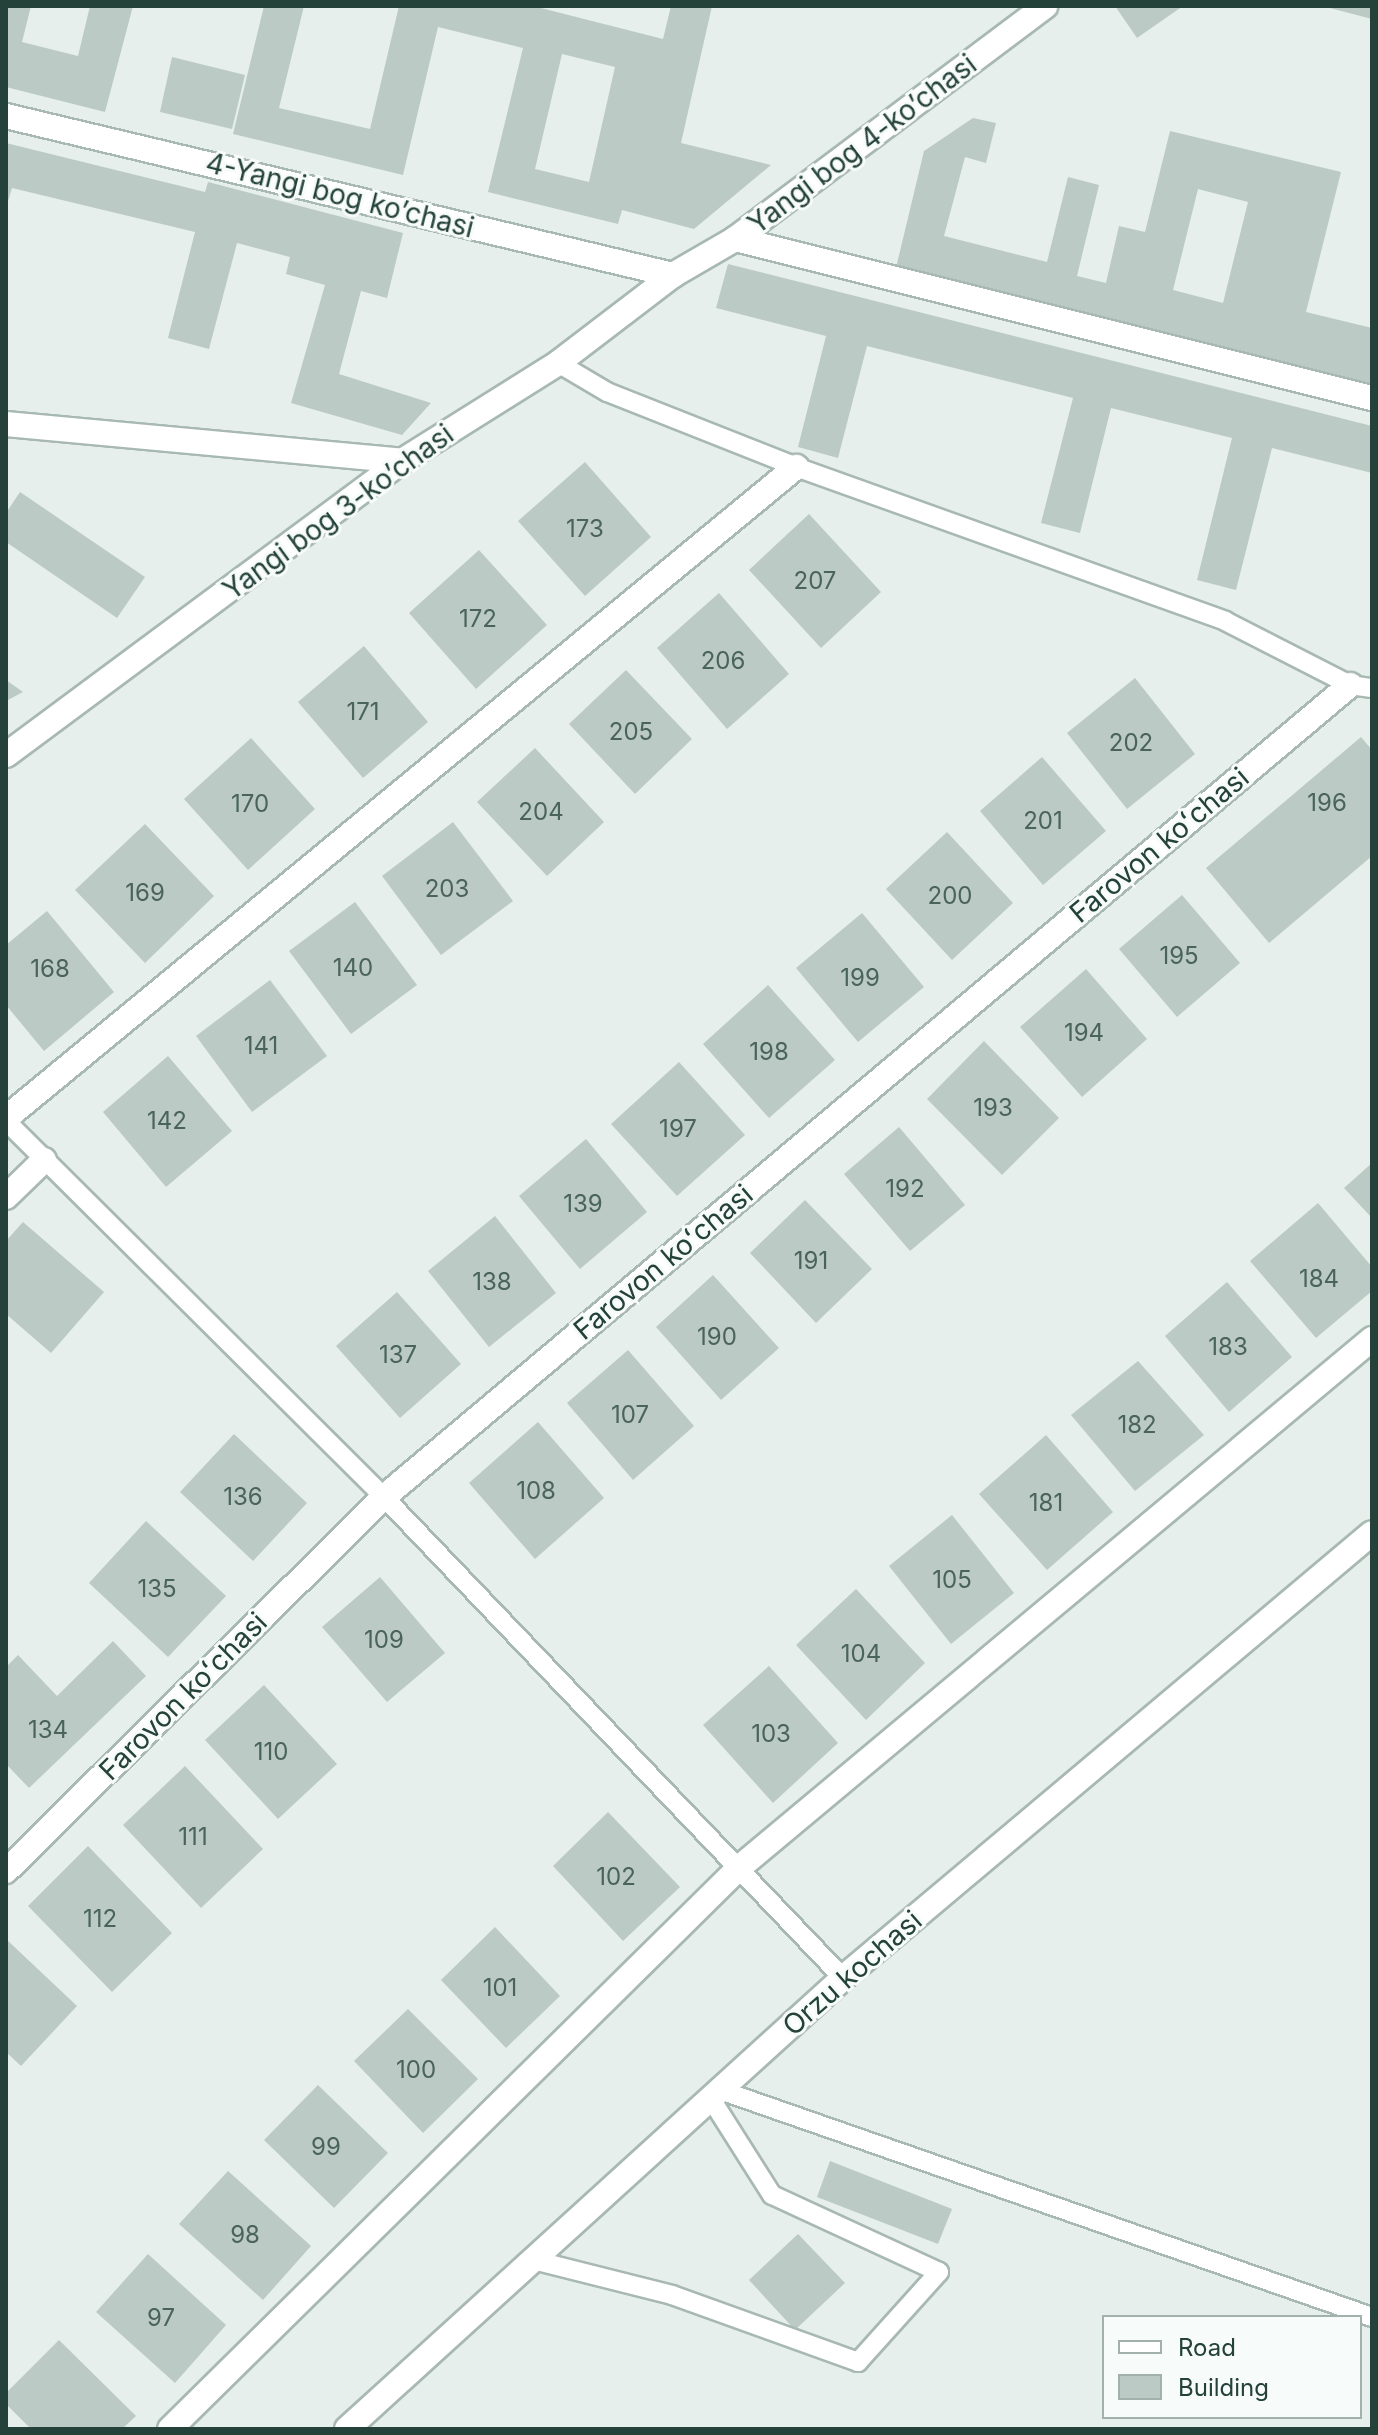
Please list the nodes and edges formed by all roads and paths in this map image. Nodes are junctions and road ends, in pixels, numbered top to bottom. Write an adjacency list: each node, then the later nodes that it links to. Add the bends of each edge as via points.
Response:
1 (1045, 6): 3 (street, Yangi bog 4-koʼchasi)
2 (6, 116): 4 (street, 4-Yangi bog koʼchasi)
3 (735, 239): 4 (street, Yangi bog 4-koʼchasi); 6 (street)
4 (673, 275): 5 (street, Yangi bog 3-koʼchasi)
5 (558, 363): 8 (street, Yangi bog 3-koʼchasi); 9 (lane, via 607,392)
6 (1372, 398)
7 (6, 424): 8 (street)
8 (402, 461): 11 (street, Yangi bog 3-koʼchasi)
9 (796, 467): 10 (lane, via 1225,621); 12 (street)
10 (1361, 686): 16 (street, Farovon koʻchasi)
11 (6, 755)
12 (6, 1120): 13 (lane)
13 (44, 1160): 14 (street); 16 (lane)
14 (6, 1197)
15 (1372, 1339): 18 (street)
16 (384, 1497): 18 (lane); 19 (street, Farovon koʻchasi)
17 (1372, 1533): 20 (street, Orzu kochasi)
18 (740, 1867): 20 (lane); 24 (street)
19 (6, 1871)
20 (843, 1978): 21 (street, Orzu kochasi)
21 (715, 2094): 22 (street, Orzu kochasi); 22 (lane, via 772,2195 939,2272 858,2362 672,2295); 23 (lane)
22 (533, 2260): 25 (street, Orzu kochasi)
23 (1372, 2317)
24 (170, 2429)
25 (347, 2429)

